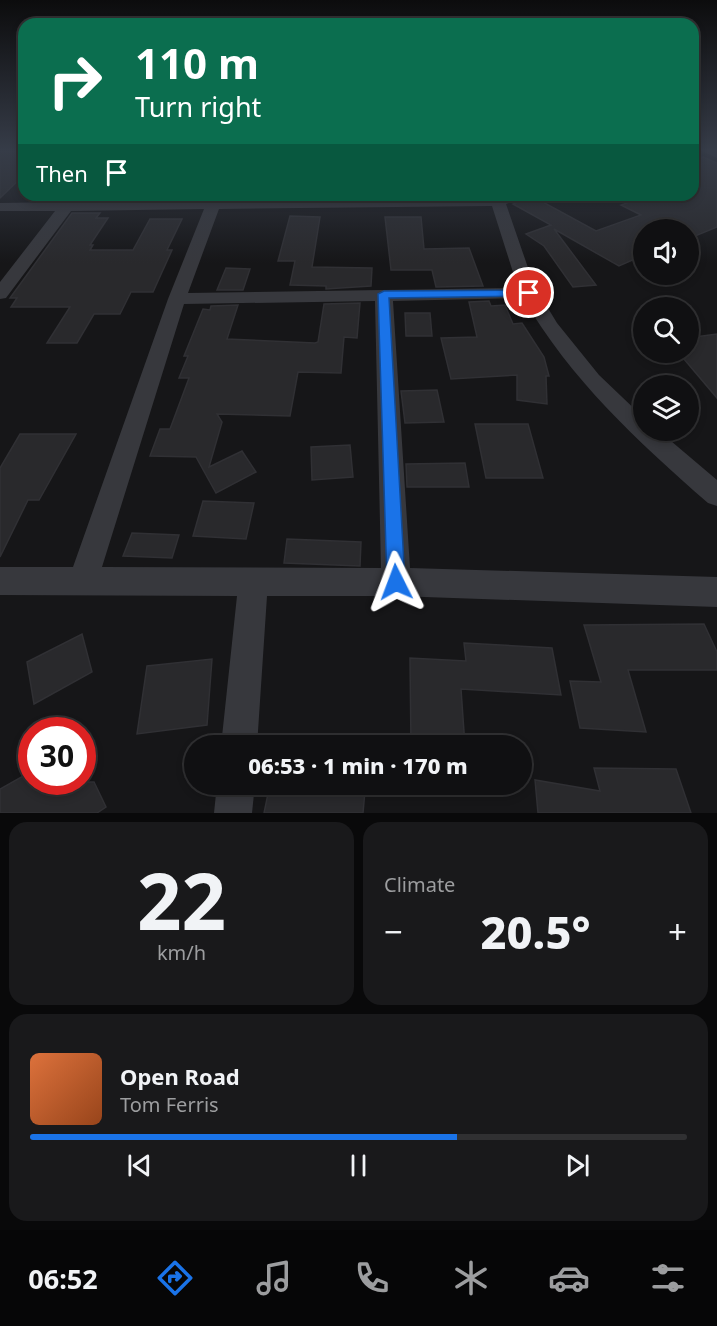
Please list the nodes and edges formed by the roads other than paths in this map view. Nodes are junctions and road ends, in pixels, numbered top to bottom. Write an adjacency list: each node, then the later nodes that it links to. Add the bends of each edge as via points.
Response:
1 (71, 201): 4 (street); 5 (street); 7 (street)
2 (374, 201): 4 (street)
3 (496, 201): 6 (street)
4 (213, 205): 9 (street)
5 (0, 207)
6 (529, 293): 8 (street); 10 (street, via 579,369)
7 (0, 294)
8 (384, 294): 9 (street); 14 (street)
9 (177, 299): 12 (street)
10 (717, 495)
11 (0, 581): 12 (street)
12 (82, 581): 13 (street)
13 (253, 581): 14 (street); 16 (street)
14 (396, 582): 15 (street)
15 (717, 592)
16 (240, 735)
17 (235, 795): 18 (street)
18 (233, 813)

